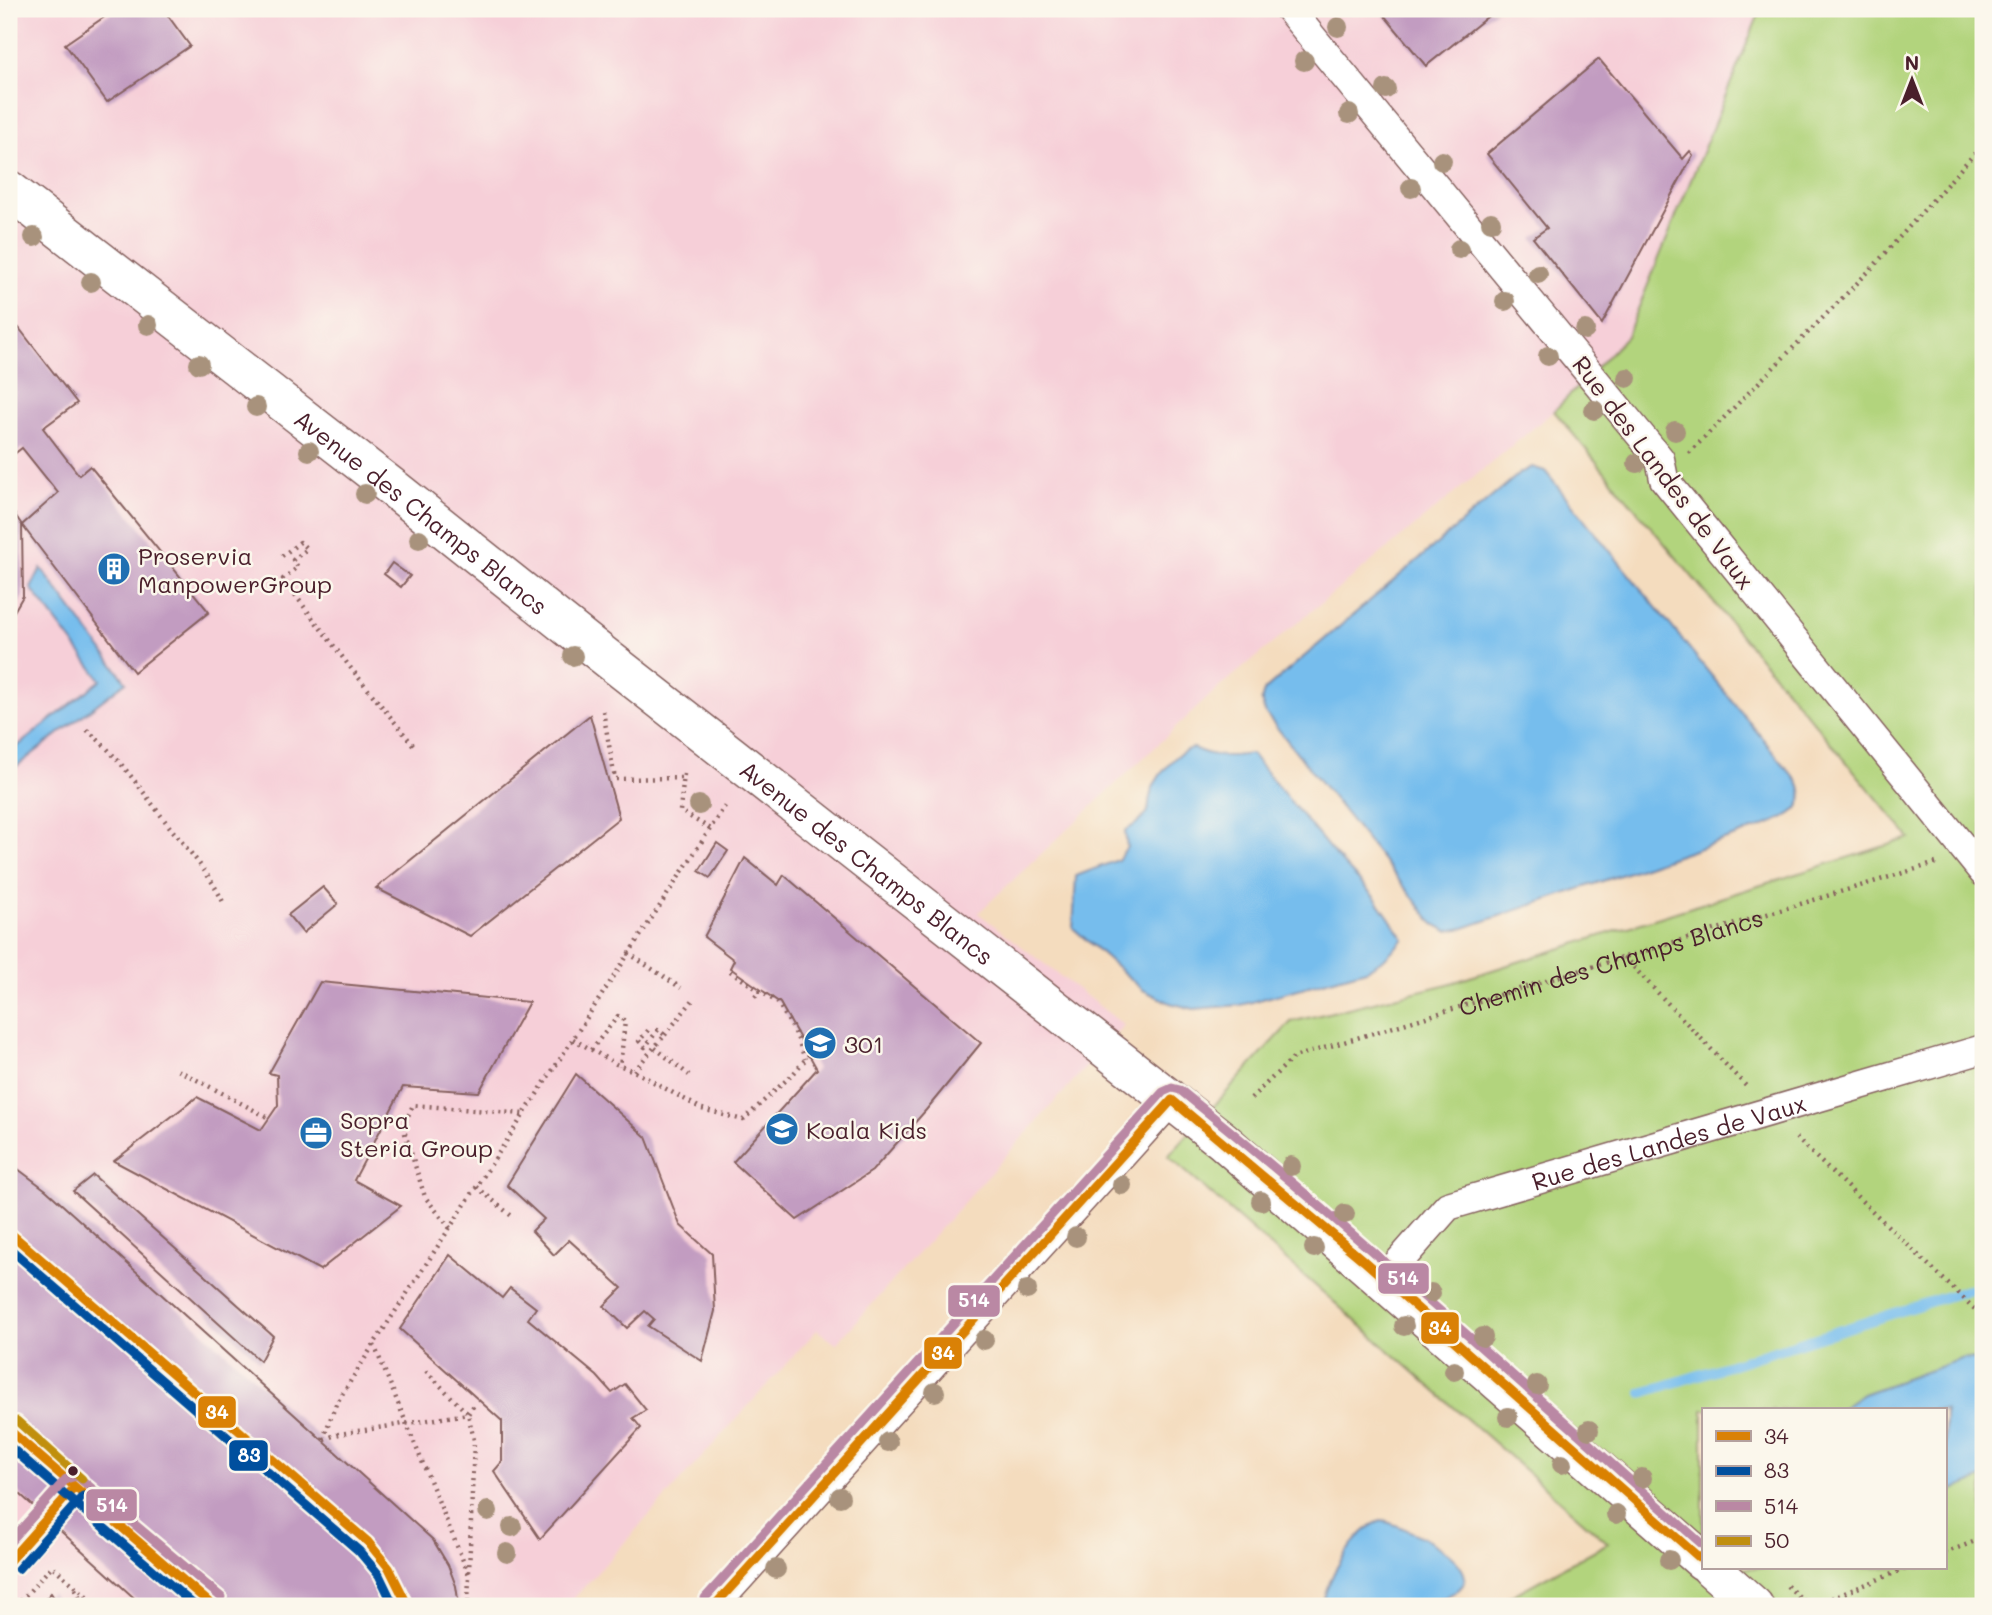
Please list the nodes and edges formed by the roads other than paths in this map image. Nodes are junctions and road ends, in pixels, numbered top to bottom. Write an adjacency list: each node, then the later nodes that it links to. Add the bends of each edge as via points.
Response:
1 (1289, 9): 3 (street, Rue des Landes de Vaux, via 1660,459 1664,479)
2 (9, 190): 5 (street, Avenue des Champs Blancs)
3 (1979, 859)
4 (1983, 1049): 6 (street, Rue des Landes de Vaux, via 1448,1206)
5 (1172, 1100): 6 (street, Avenue des Champs Blancs); 11 (street)
6 (1384, 1279): 8 (street, Avenue des Champs Blancs)
7 (47, 1519): 9 (lane)
8 (1702, 1560)
9 (9, 1561)
10 (1713, 1570): 12 (street)
11 (714, 1606)
12 (1754, 1606)

